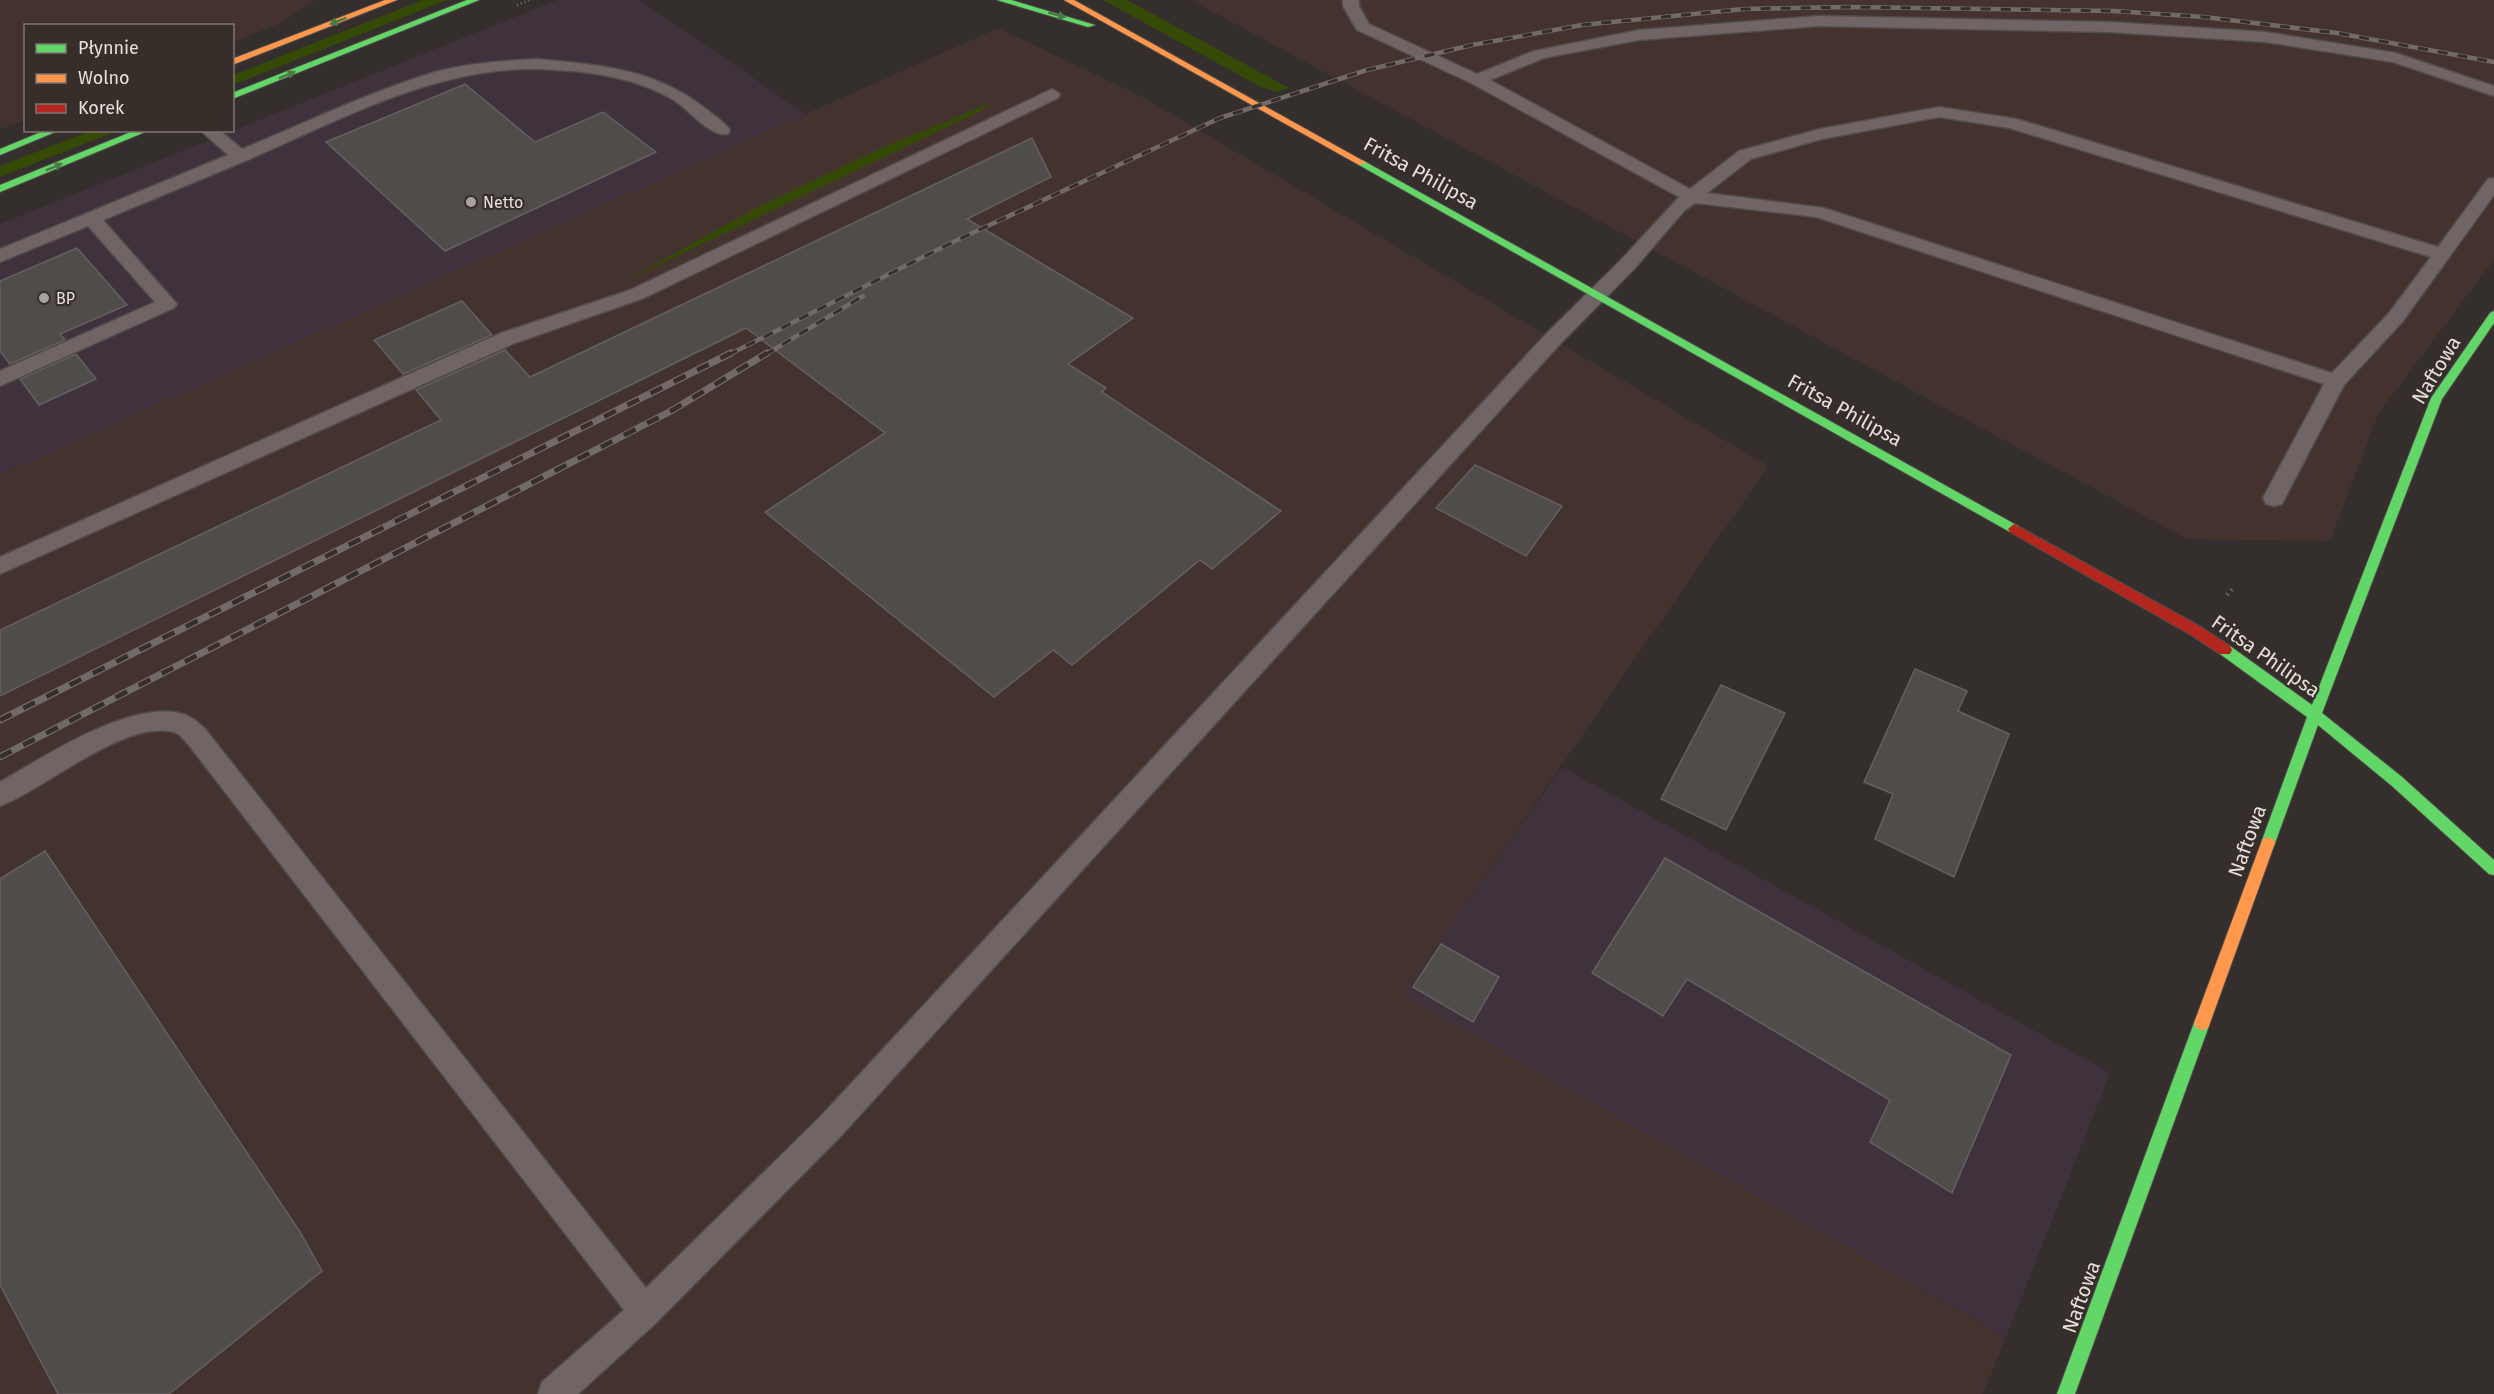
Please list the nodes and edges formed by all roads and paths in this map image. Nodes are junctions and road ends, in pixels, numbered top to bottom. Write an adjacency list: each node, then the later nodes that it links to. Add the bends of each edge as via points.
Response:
1 (393, 0): 7 (street, one-way to 7)
2 (475, 0): 11 (street, one-way to 2)
3 (1000, 0): 6 (street, Fritsa Philipsa, one-way to 6)
4 (1068, 0): 6 (street, Fritsa Philipsa)
5 (1351, 0): 8 (lane, via 1363,27)
6 (1140, 40): 24 (street, Fritsa Philipsa)
7 (234, 61)
8 (1477, 80): 9 (lane, via 1540,54 1639,34 1819,21 2109,27 2266,37 2396,58); 20 (lane)
9 (2494, 91)
10 (1052, 94): 29 (lane, via 637,294 508,338)
11 (234, 95)
12 (722, 130): 17 (lane, via 679,96 651,83 607,71 536,64 440,76)
13 (51, 132): 16 (street)
14 (141, 132): 19 (street, one-way to 14)
15 (210, 132): 17 (lane)
16 (0, 152)
17 (241, 157): 21 (lane)
18 (2494, 183): 22 (lane)
19 (0, 189)
20 (1692, 197): 22 (lane, via 1745,155 1820,134 1940,112 2011,123); 24 (lane); 27 (lane, via 1818,212)
21 (92, 219): 23 (lane); 26 (lane, via 167,304)
22 (2442, 254): 27 (lane, via 2396,317)
23 (0, 256)
24 (1596, 293): 30 (street, Fritsa Philipsa, via 2158,609 2241,661); 33 (lane, via 831,1127)
25 (2494, 315): 30 (street, Naftowa, via 2437,398)
26 (0, 379)
27 (2336, 381): 28 (lane)
28 (2274, 498)
29 (0, 566)
30 (2315, 715): 32 (street, Fritsa Philipsa, via 2433,812); 35 (street, Naftowa)
31 (0, 795): 33 (lane, via 108,735 162,720 182,723 197,737)
32 (2494, 869)
33 (645, 1312): 34 (lane)
34 (554, 1394)
35 (2066, 1394)

